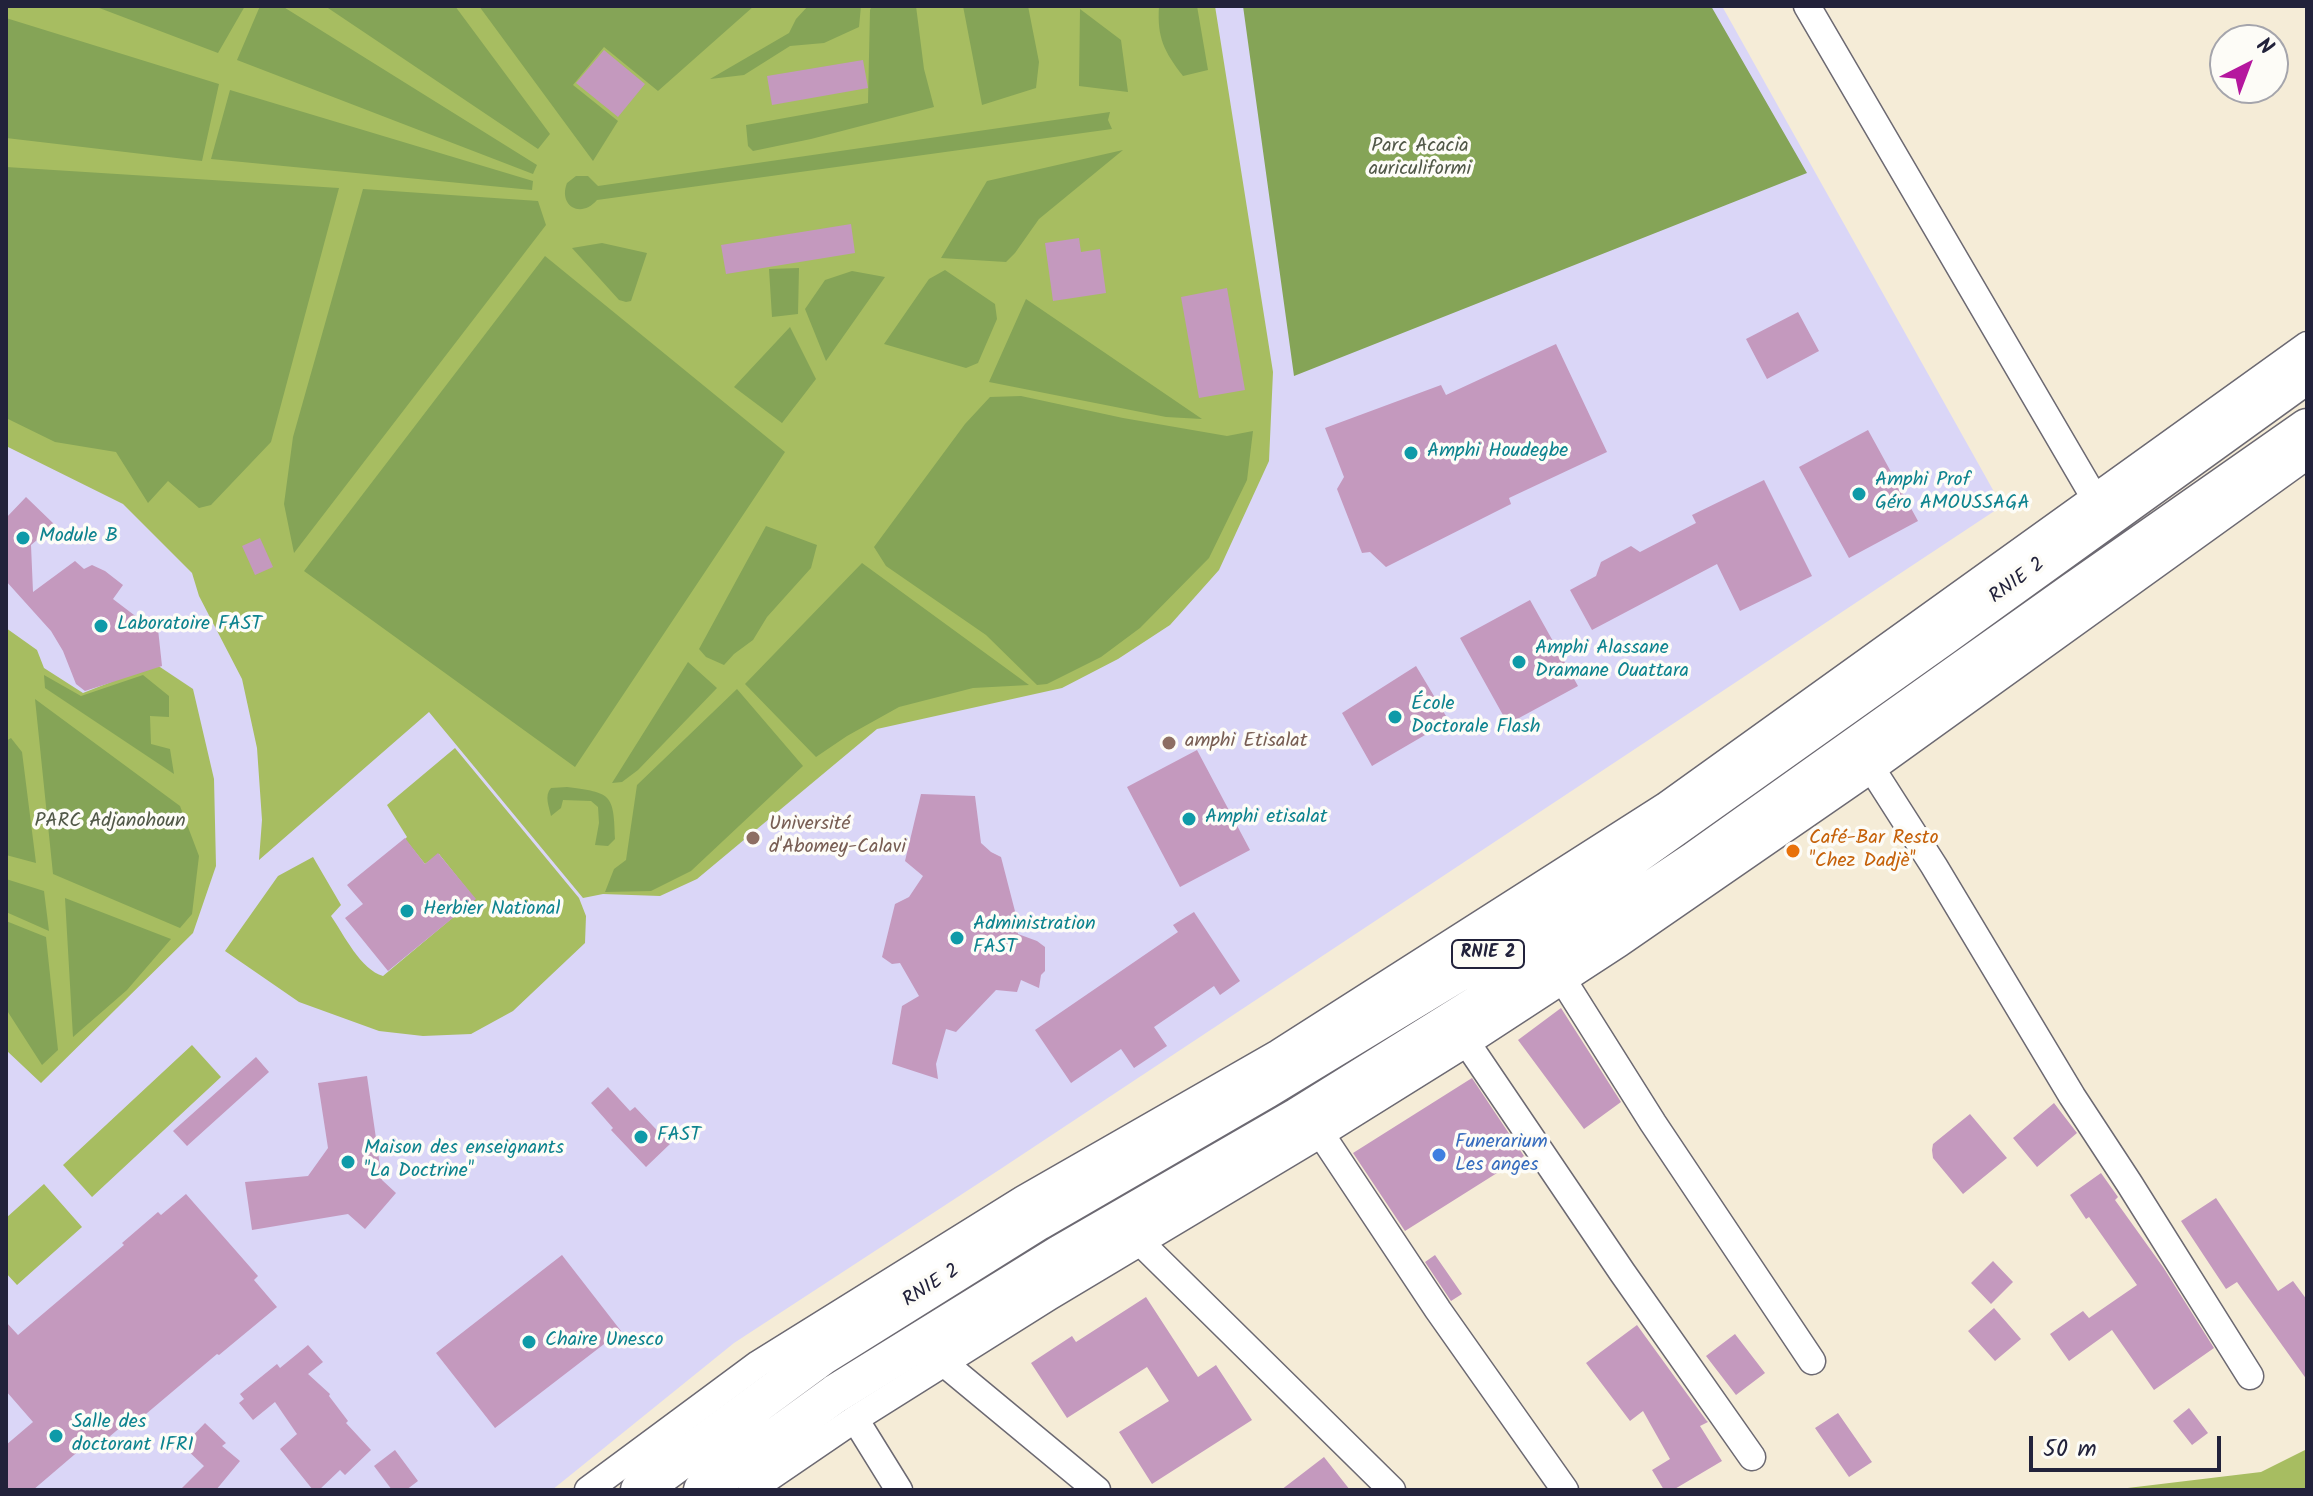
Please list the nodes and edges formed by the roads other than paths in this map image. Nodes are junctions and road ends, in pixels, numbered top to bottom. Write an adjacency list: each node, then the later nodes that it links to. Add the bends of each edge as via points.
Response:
1 (1807, 6): 6 (street)
2 (2307, 345): 6 (street)
3 (2307, 374): 18 (highway, RNIE 2 / RNIE 2, via 1576,897 822,1356)
4 (2307, 428): 19 (highway, RNIE 2 / RNIE 2, via 1696,860 1497,993 835,1394)
5 (2307, 456): 7 (street)
6 (2094, 497): 17 (street, via 1665,806 1278,1053 1023,1199 771,1355)
7 (1872, 769): 8 (street); 14 (street)
8 (1563, 980): 9 (street); 12 (street)
9 (1467, 1043): 10 (street); 16 (street)
10 (1321, 1134): 11 (street); 24 (street)
11 (1139, 1241): 13 (street); 23 (street)
12 (1812, 1361)
13 (945, 1364): 15 (street); 22 (street)
14 (2250, 1376)
15 (855, 1419): 20 (street); 21 (street)
16 (1752, 1457)
17 (588, 1490)
18 (640, 1490)
19 (703, 1490)
20 (751, 1490)
21 (899, 1490)
22 (1097, 1490)
23 (1392, 1490)
24 (1565, 1490)

